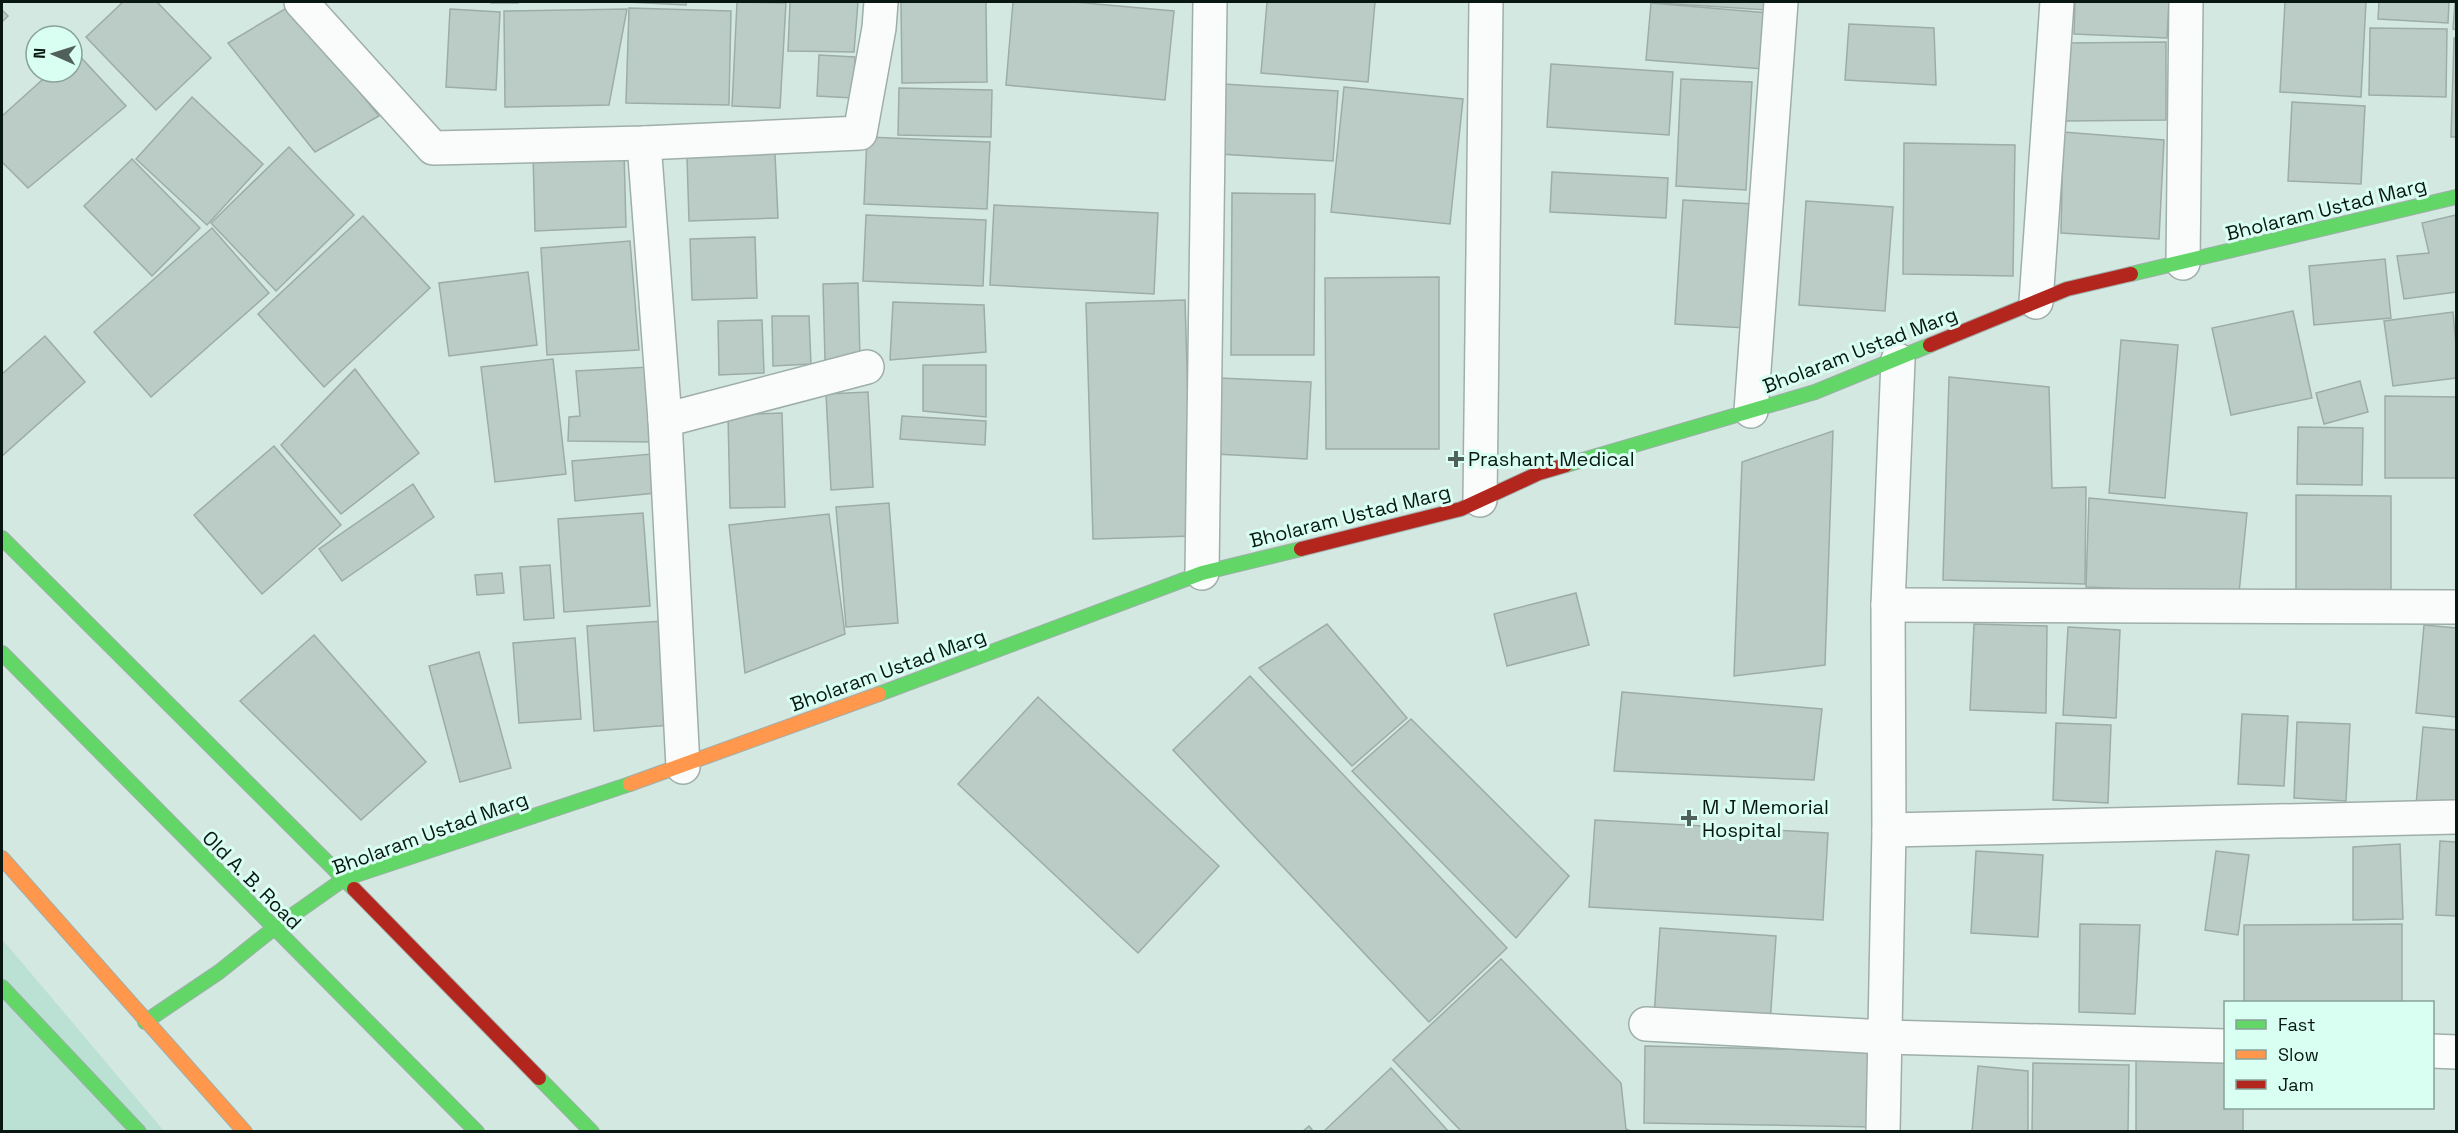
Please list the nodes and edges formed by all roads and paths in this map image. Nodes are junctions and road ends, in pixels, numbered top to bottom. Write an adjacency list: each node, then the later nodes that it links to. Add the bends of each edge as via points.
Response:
1 (301, 2): 8 (street, via 433,148)
2 (881, 2): 8 (street, via 860,133)
3 (1210, 2): 18 (street)
4 (1486, 2): 16 (street)
5 (1781, 2): 14 (street)
6 (2057, 2): 11 (street)
7 (2186, 2): 10 (street)
8 (644, 143): 15 (street)
9 (2457, 197): 10 (street, Bholaram Ustad Marg)
10 (2183, 263): 11 (street, Bholaram Ustad Marg, via 2067,289)
11 (2036, 302): 12 (street, Bholaram Ustad Marg)
12 (1898, 360): 14 (street, Bholaram Ustad Marg, via 1815,392); 19 (street)
13 (867, 367): 15 (street)
14 (1751, 411): 16 (street, Bholaram Ustad Marg, via 1539,473)
15 (664, 420): 22 (street)
16 (1480, 500): 18 (street, Bholaram Ustad Marg, via 1461,509)
17 (2, 538): 26 (street)
18 (1202, 573): 22 (street, Bholaram Ustad Marg)
19 (1888, 605): 20 (street); 24 (street)
20 (2457, 607)
21 (2, 653): 27 (street, Old A. B. Road)
22 (682, 767): 26 (street, Bholaram Ustad Marg)
23 (2457, 817): 24 (street)
24 (1889, 830): 31 (street)
25 (2, 858): 29 (street)
26 (344, 879): 27 (street, Bholaram Ustad Marg); 38 (street)
27 (273, 929): 29 (street, Bholaram Ustad Marg, via 219,972); 37 (street, Old A. B. Road)
28 (2, 987): 35 (street)
29 (145, 1022): 36 (street)
30 (1646, 1024): 31 (street)
31 (1885, 1037): 32 (street); 39 (street)
32 (2224, 1046)
33 (2434, 1051): 34 (street)
34 (2457, 1052)
35 (139, 1131)
36 (245, 1131)
37 (477, 1131)
38 (592, 1131)
39 (1883, 1131)

